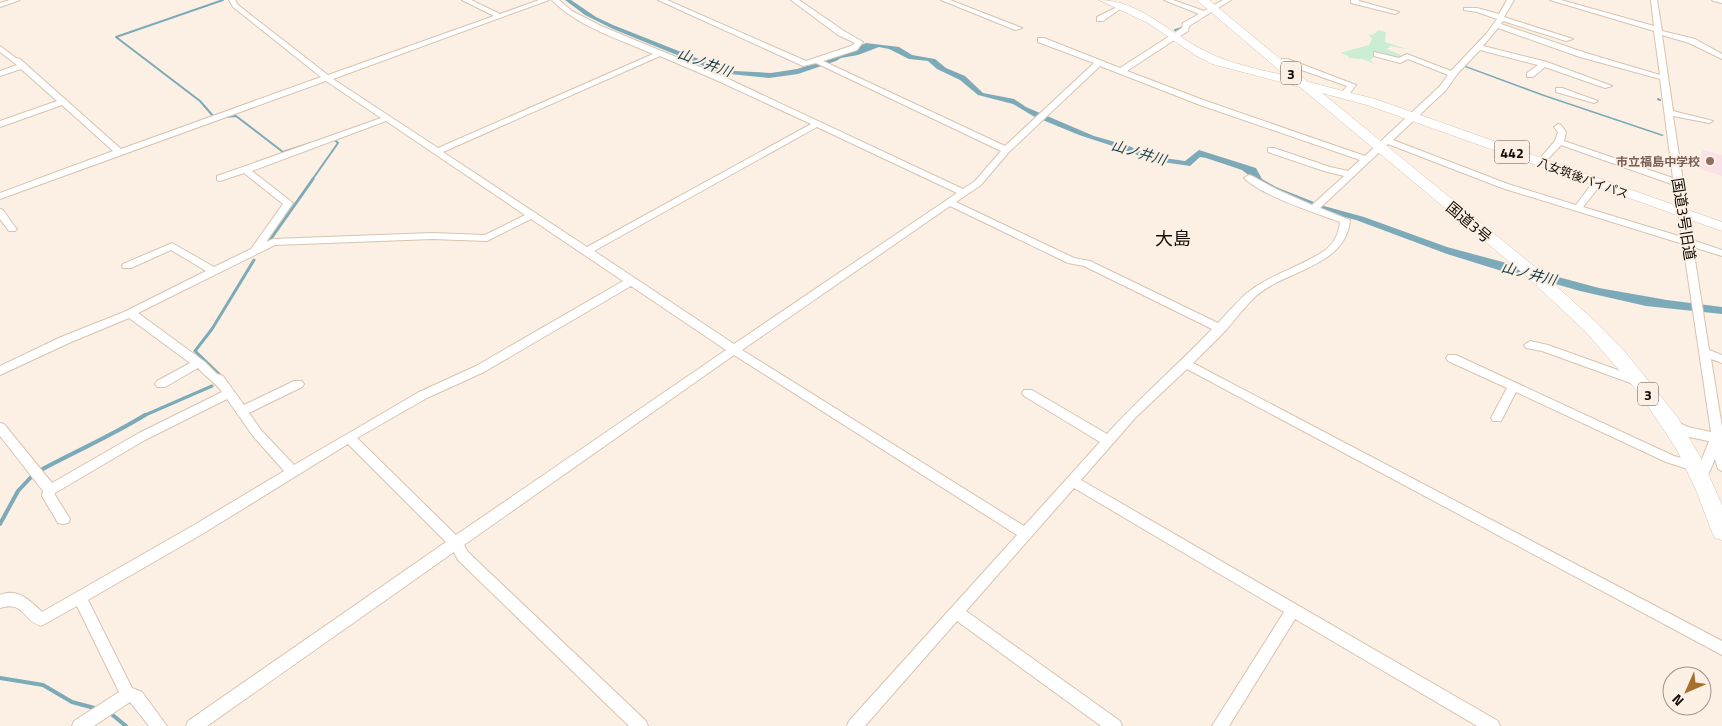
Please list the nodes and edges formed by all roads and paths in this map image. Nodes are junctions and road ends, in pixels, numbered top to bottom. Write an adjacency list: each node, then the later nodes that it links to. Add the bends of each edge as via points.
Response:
1 (17, 0): 19 (street)
2 (232, 0): 50 (street, via 235,6)
3 (464, 0): 24 (street)
4 (546, 0): 24 (street)
5 (555, 0): 35 (street, via 598,28)
6 (660, 0): 38 (street, via 806,64)
7 (794, 0): 38 (street, via 859,42 854,48)
8 (944, 0): 27 (street)
9 (1104, 0): 29 (highway, 八女筑後バイパス / 442, via 1152,22)
10 (1167, 0): 22 (street)
11 (1202, 0): 22 (highway, 国道3号 / 3)
12 (1228, 0): 22 (street)
13 (1354, 0): 23 (street)
14 (1511, 0): 26 (street, via 1504,6)
15 (1552, 0): 28 (street)
16 (1654, 0): 28 (street, 国道3号旧道)
17 (1715, 0): 18 (street)
18 (1722, 1)
19 (0, 5)
20 (1117, 9): 25 (street)
21 (1466, 9): 26 (street, via 1477,10)
22 (1208, 11): 29 (street); 41 (highway, 国道3号 / 3)
23 (1395, 12)
24 (499, 16): 50 (street)
25 (1100, 19)
26 (1499, 20): 30 (street); 33 (street); 49 (street, via 1533,42)
27 (1018, 28)
28 (1658, 29): 32 (street); 37 (street, via 1692,41); 59 (street, 国道3号旧道)
29 (1173, 36): 44 (street); 46 (highway, 八女筑後バイパス / 442, via 1216,61)
30 (1563, 39)
31 (1041, 40): 39 (street)
32 (1699, 40)
33 (1477, 47): 40 (street); 47 (street)
34 (0, 48): 42 (street)
35 (661, 53): 64 (street); 70 (street)
36 (1377, 54): 47 (street, via 1400,61 1407,56)
37 (1722, 58)
38 (818, 60): 68 (street)
39 (1099, 63): 44 (street); 68 (street)
40 (1544, 64): 48 (street); 53 (street)
41 (1285, 65): 46 (highway, via 1280,73); 51 (highway, 国道3号 / 3); 55 (street, via 1352,85)
42 (22, 66): 45 (street); 56 (street)
43 (1428, 67): 47 (street)
44 (1121, 71): 73 (street)
45 (0, 74)
46 (1266, 74): 51 (highway, 八女筑後バイパス / 442)
47 (1451, 74): 60 (street, via 1443,88)
48 (1530, 75)
49 (1659, 77)
50 (327, 78): 61 (street); 71 (street)
51 (1302, 83): 55 (highway, 八女筑後バイパス / 442); 58 (highway, 国道3号 / 3)
52 (1608, 86): 53 (street)
53 (1587, 89): 54 (street); 57 (street)
54 (1558, 90)
55 (1345, 93): 58 (highway, via 1330,98); 60 (highway, 八女筑後バイパス / 442)
56 (63, 102): 63 (street); 71 (street)
57 (1594, 102)
58 (1331, 107): 67 (highway, 国道3号 / 3)
59 (1668, 112): 62 (street); 79 (street, 国道3号旧道)
60 (1413, 114): 67 (street); 78 (highway, 八女筑後バイパス / 442); 85 (highway, 八女筑後バイパス / 442)
61 (388, 118): 70 (street); 74 (street)
62 (1708, 122)
63 (0, 124)
64 (817, 124): 80 (street); 93 (street)
65 (1558, 126): 66 (street, via 1562,132)
66 (1560, 142): 72 (street); 79 (street)
67 (1382, 143): 73 (street); 83 (street); 108 (highway, 国道3号 / 3, via 1587,323)
68 (1006, 150): 80 (street, via 978,183)
69 (1271, 150): 75 (street)
70 (438, 151): 87 (street)
71 (119, 152): 81 (street)
72 (1546, 156)
73 (1365, 159): 75 (street)
74 (245, 170): 76 (street); 92 (street, via 288,203)
75 (1349, 174): 84 (street)
76 (220, 178)
77 (1249, 178): 84 (street)
78 (1597, 183): 83 (street); 85 (highway, 八女筑後バイパス / 442)
79 (1678, 183): 85 (street, 国道3号旧道)
80 (964, 193): 82 (street)
81 (0, 196)
82 (949, 202): 99 (street, via 1072,261 1086,263); 101 (street)
83 (1578, 208): 91 (street)
84 (1312, 210): 99 (street, via 1346,220 1339,241 1328,253 1253,293)
85 (1683, 211): 88 (highway, 八女筑後バイパス / 442); 89 (highway, 八女筑後バイパス / 442); 91 (street, 国道3号旧道)
86 (0, 212): 90 (street)
87 (532, 214): 92 (street, via 488,238 432,236 273,242); 93 (street)
88 (1722, 221)
89 (1722, 227)
90 (12, 229)
91 (1688, 243): 94 (street); 102 (street, 国道3号旧道)
92 (255, 250): 96 (street)
93 (587, 251): 97 (street)
94 (1722, 253)
95 (126, 266): 96 (street, via 172,246)
96 (214, 272): 98 (street)
97 (631, 281): 101 (street); 118 (street, via 480,369 423,395)
98 (130, 313): 105 (street); 107 (street)
99 (1221, 329): 106 (street)
100 (1530, 345): 108 (street)
101 (734, 350): 128 (street); 129 (street)
102 (1704, 352): 104 (street); 119 (street, 国道3号旧道)
103 (1452, 358): 111 (street)
104 (1722, 359)
105 (198, 363): 109 (street); 113 (street, via 219,379)
106 (1186, 364): 120 (street); 134 (street)
107 (0, 371)
108 (1640, 382): 116 (highway, 国道3号 / 3)
109 (161, 384)
110 (298, 384): 114 (street)
111 (1514, 387): 115 (street); 123 (street)
112 (1028, 393): 120 (street)
113 (228, 394): 114 (street); 125 (street, via 141,437)
114 (241, 412): 122 (street)
115 (1498, 418)
116 (1670, 422): 119 (street, via 1684,431); 123 (highway, 国道3号 / 3)
117 (0, 427): 125 (street)
118 (349, 437): 122 (street); 129 (street)
119 (1716, 438): 121 (street, 国道3号旧道); 123 (street, 国道3号旧道)
120 (1108, 441): 124 (street)
121 (1722, 466)
122 (293, 472): 130 (street)
123 (1698, 474): 127 (highway, 国道3号 / 3)
124 (1073, 481): 128 (street); 132 (street)
125 (50, 490): 126 (street, via 48,496)
126 (63, 519)
127 (1722, 532)
128 (1025, 533): 133 (street)
129 (456, 544): 138 (street); 139 (street, via 463,556)
130 (80, 598): 131 (street, via 41,620 22,602 8,598); 135 (street)
131 (0, 602)
132 (1293, 610): 142 (street); 143 (street)
133 (956, 612): 140 (street); 141 (street)
134 (1722, 648)
135 (128, 694): 136 (street); 137 (street, via 137,697)
136 (80, 726)
137 (159, 726)
138 (194, 726)
139 (640, 726)
140 (855, 726)
141 (1114, 726)
142 (1220, 726)
143 (1492, 726)

